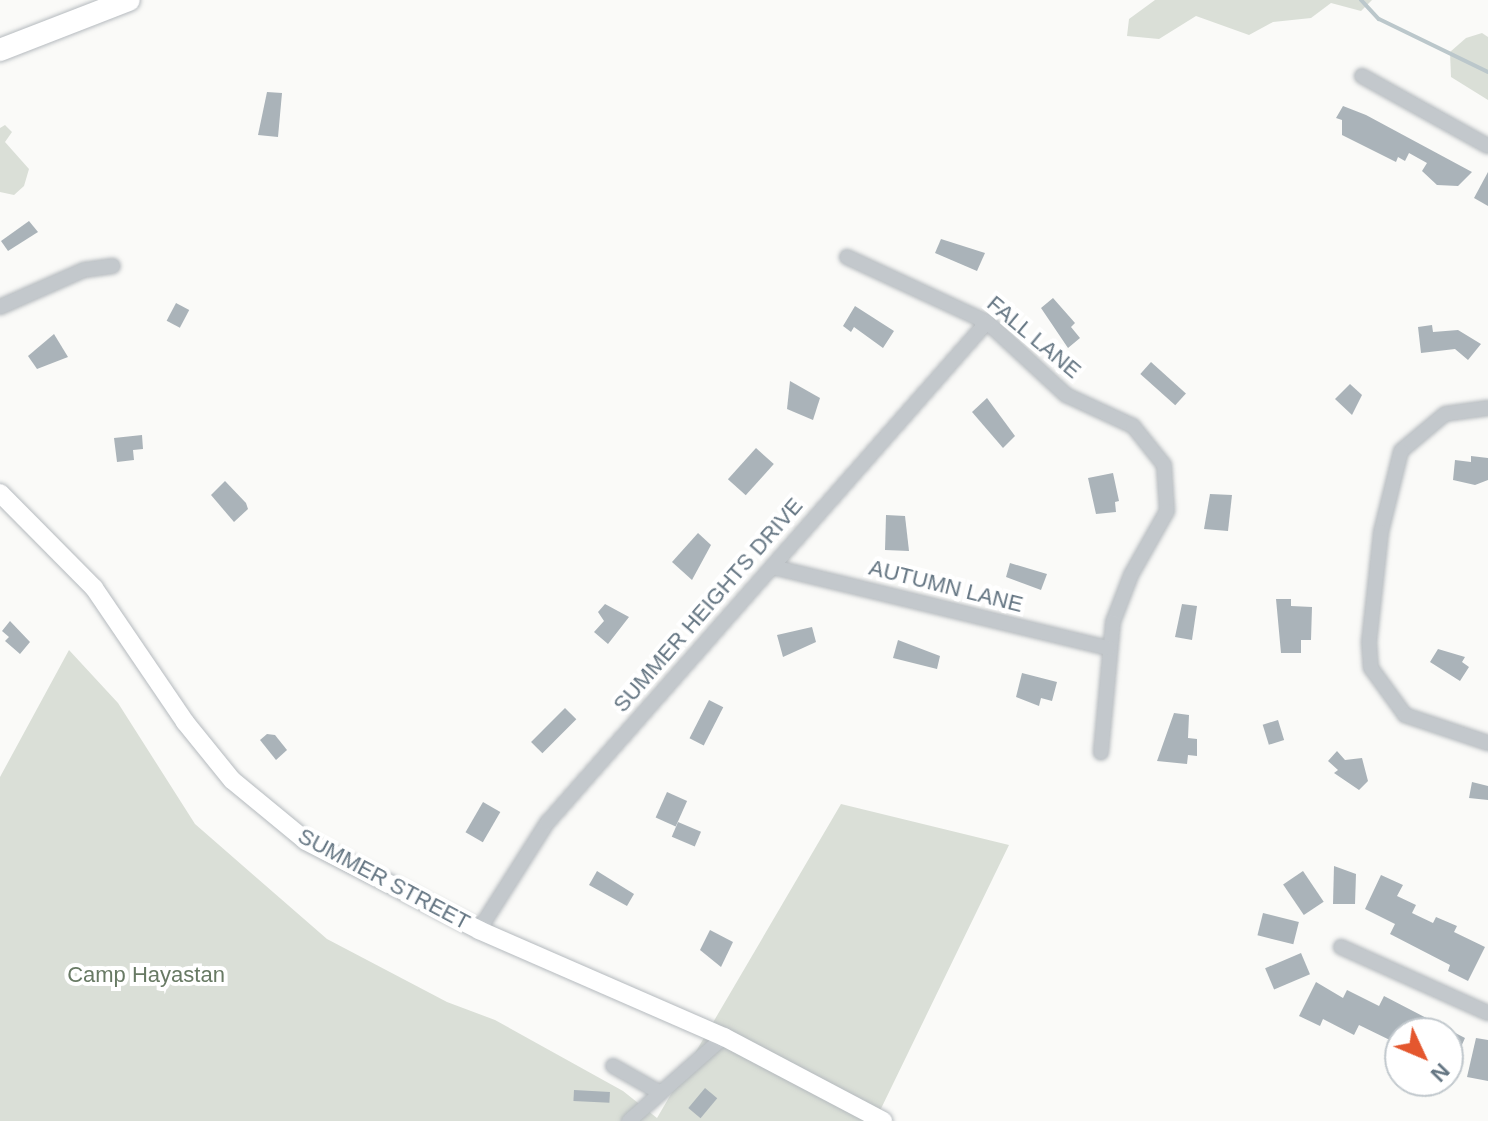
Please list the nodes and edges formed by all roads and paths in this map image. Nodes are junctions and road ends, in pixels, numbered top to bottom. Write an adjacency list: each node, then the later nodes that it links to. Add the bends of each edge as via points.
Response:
1 (129, 0): 2 (highway)
2 (0, 50)
3 (1362, 76): 4 (street)
4 (1488, 146)
5 (847, 257): 8 (street, FALL LANE)
6 (113, 266): 7 (street, via 84,270)
7 (0, 307)
8 (987, 322): 11 (street, SUMMER HEIGHTS DRIVE); 12 (street, FALL LANE, via 1066,395 1133,426 1164,465 1167,511 1121,596)
9 (1488, 408): 13 (street, via 1445,414 1401,451 1381,532 1369,642 1371,668 1405,715)
10 (0, 493): 15 (main road, SUMMER STREET, via 94,588 232,780 306,841)
11 (773, 567): 12 (street, AUTUMN LANE); 15 (street, SUMMER HEIGHTS DRIVE, via 547,823)
12 (1108, 648): 14 (street, FALL LANE)
13 (1488, 743)
14 (1101, 752)
15 (479, 930): 18 (main road, SUMMER STREET)
16 (1341, 947): 17 (street)
17 (1488, 1013)
18 (724, 1037): 20 (street); 22 (main road, SUMMER STREET)
19 (613, 1066): 20 (street)
20 (659, 1092): 21 (street)
21 (629, 1121)
22 (883, 1121)

